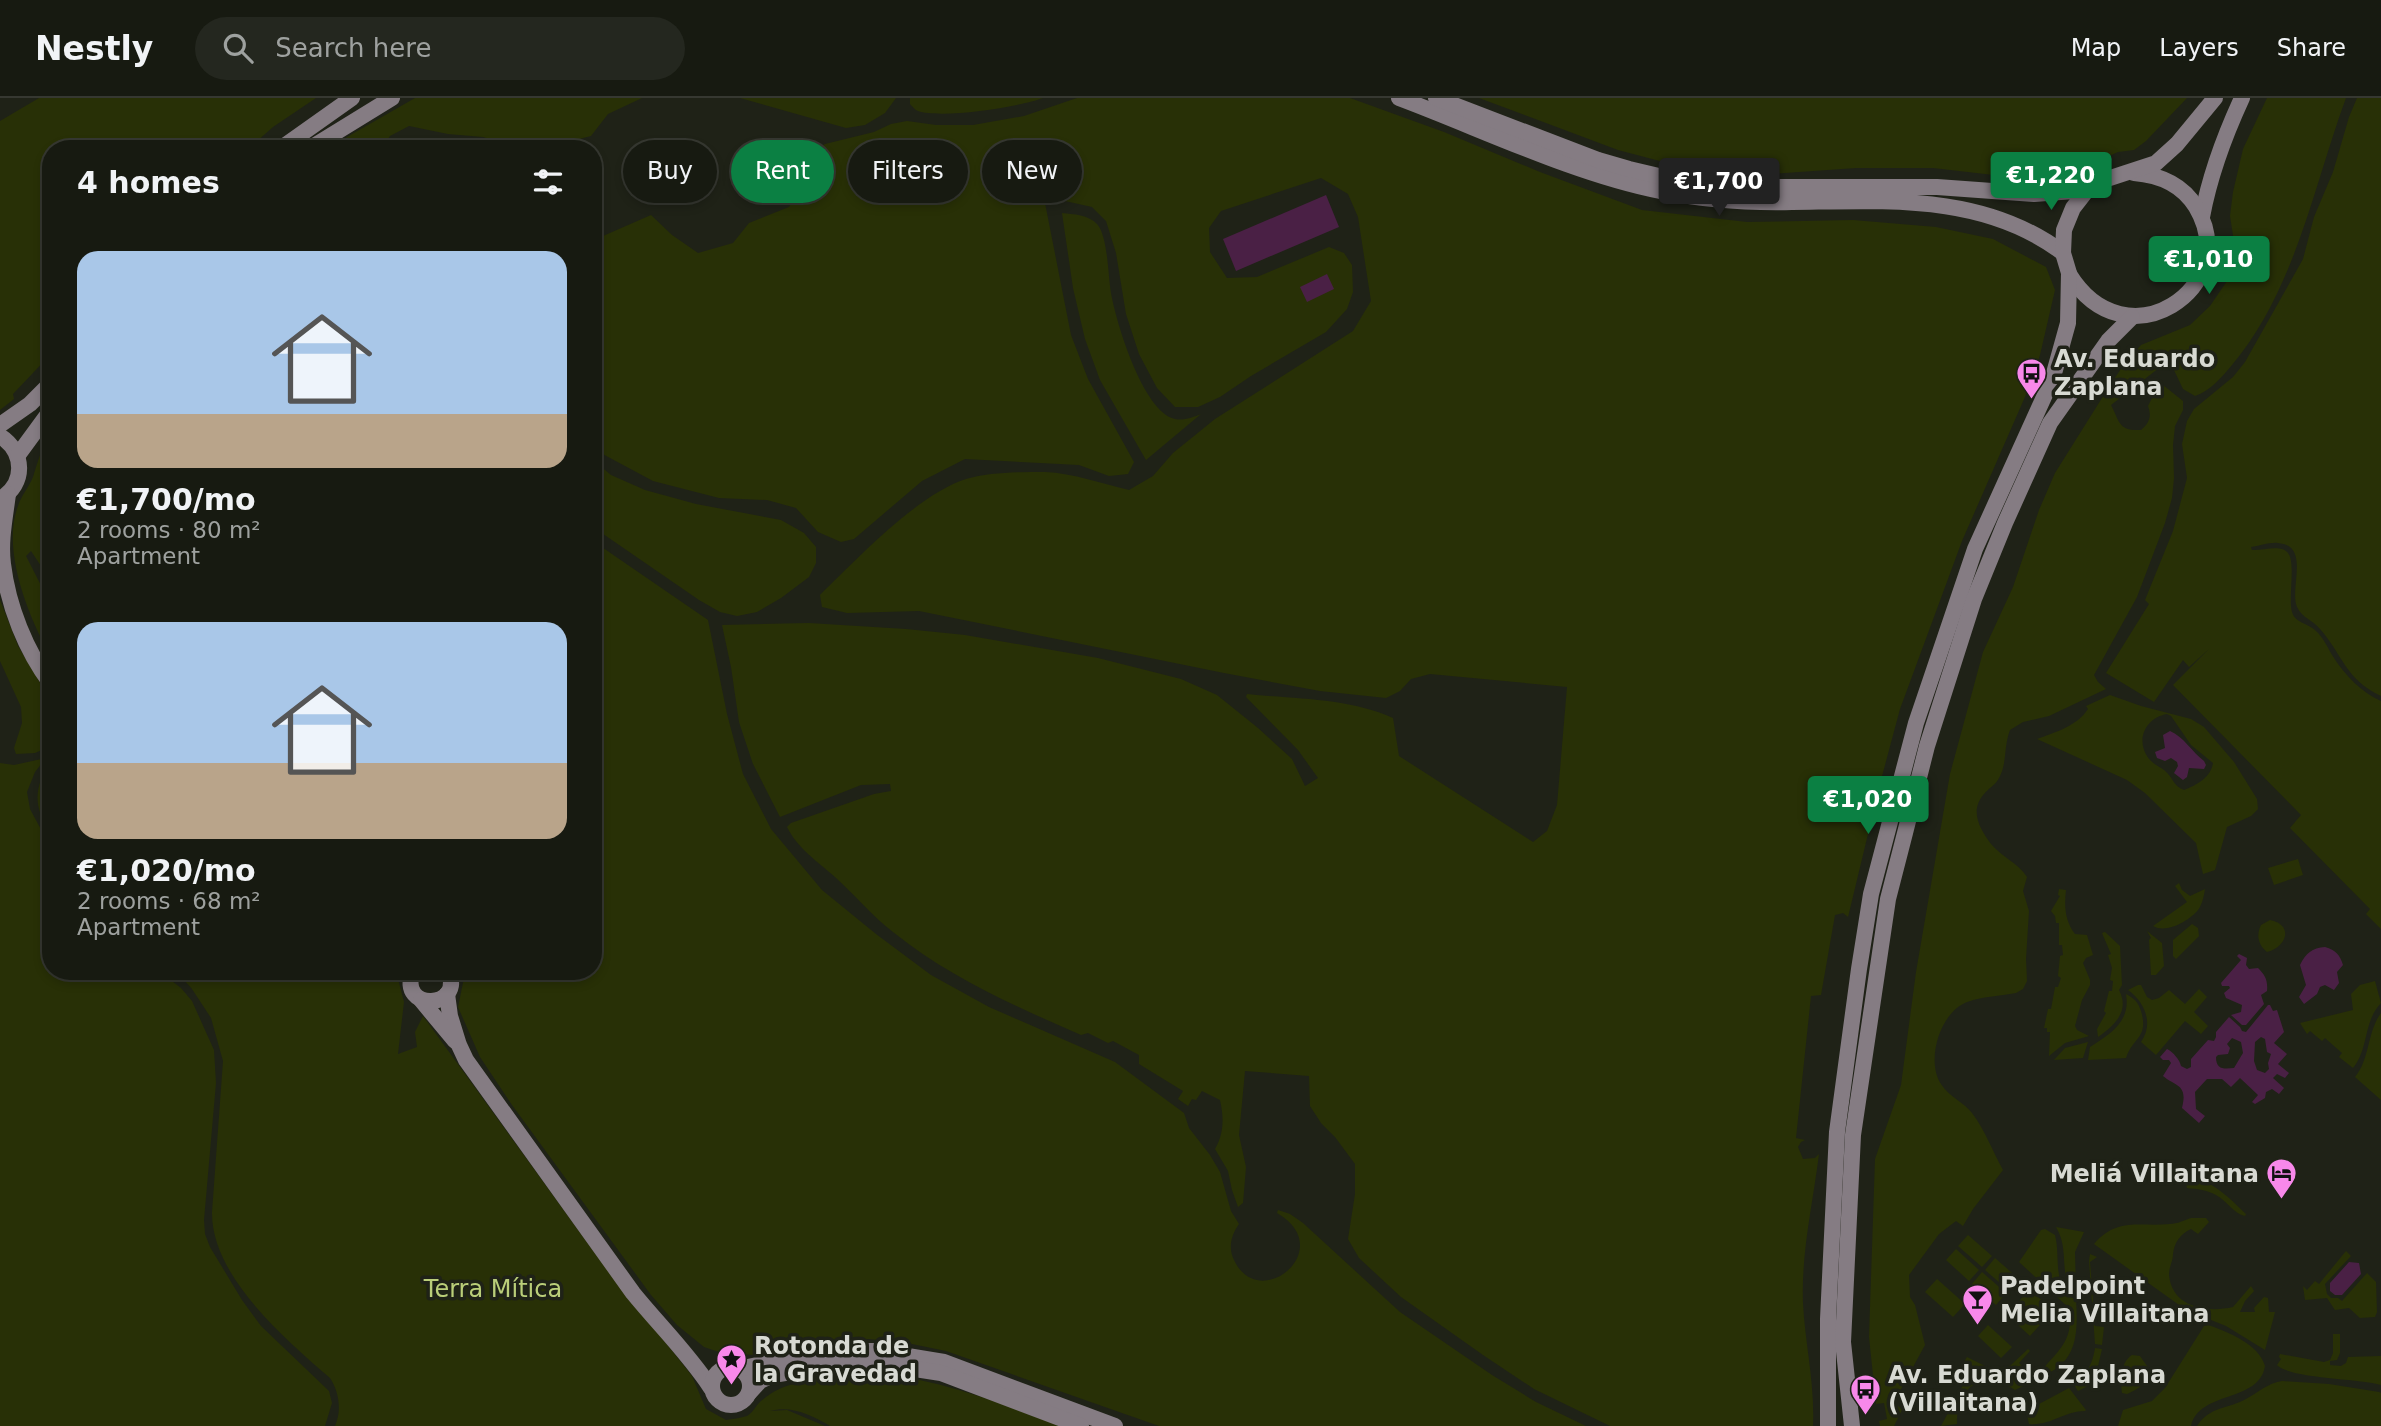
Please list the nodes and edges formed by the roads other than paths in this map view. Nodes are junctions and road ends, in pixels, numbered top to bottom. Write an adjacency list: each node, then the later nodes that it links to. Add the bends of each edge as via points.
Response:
1 (352, 98): 7 (main road)
2 (392, 98): 8 (main road)
3 (1399, 98): 12 (main road, via 1563,161 1658,191 1759,202 1934,203 1996,217 2043,238)
4 (1436, 98): 10 (main road, via 1598,160 1679,181 2034,194)
5 (2215, 98): 9 (main road, via 2156,163)
6 (2242, 98): 11 (main road, via 2209,180)
7 (291, 140)
8 (324, 140)
9 (2132, 172): 10 (main road); 11 (main road, via 2154,174 2174,183)
10 (2087, 190): 12 (main road, via 2064,230)
11 (2202, 216): 14 (main road, via 2205,264 2194,286 2177,303 2156,314)
12 (2063, 253): 13 (main road)
13 (2069, 274): 14 (main road, via 2094,304); 34 (main road, via 2068,323 2053,377 1975,549 1916,723 1871,894 1837,1132)
14 (2132, 317): 35 (main road, via 2108,341 2050,423 2005,523 1974,599 1927,746 1905,833 1886,912 1853,1135 1843,1342)
15 (42, 392): 17 (main road)
16 (42, 422): 19 (main road)
17 (0, 425)
18 (0, 436): 19 (main road)
19 (18, 455): 20 (main road, via 19,476)
20 (4, 497): 21 (main road)
21 (1, 561): 22 (main road, via 11,603)
22 (42, 672)
23 (410, 980): 26 (main road, via 413,993)
24 (450, 980): 25 (main road)
25 (447, 994): 26 (main road, via 435,1002); 27 (main road)
26 (421, 1000): 27 (main road)
27 (458, 1045): 28 (main road, via 486,1091 633,1293)
28 (680, 1346): 29 (main road, via 709,1363); 30 (main road)
29 (732, 1368): 30 (main road, via 717,1373); 31 (main road, via 749,1382); 33 (main road, via 838,1351 893,1354 944,1362)
30 (711, 1388): 31 (main road, via 719,1402 731,1406)
31 (748, 1393): 32 (main road, via 773,1375 845,1363 876,1363 941,1373)
32 (1081, 1426)
33 (1115, 1426)
34 (1828, 1426)
35 (1852, 1426)

